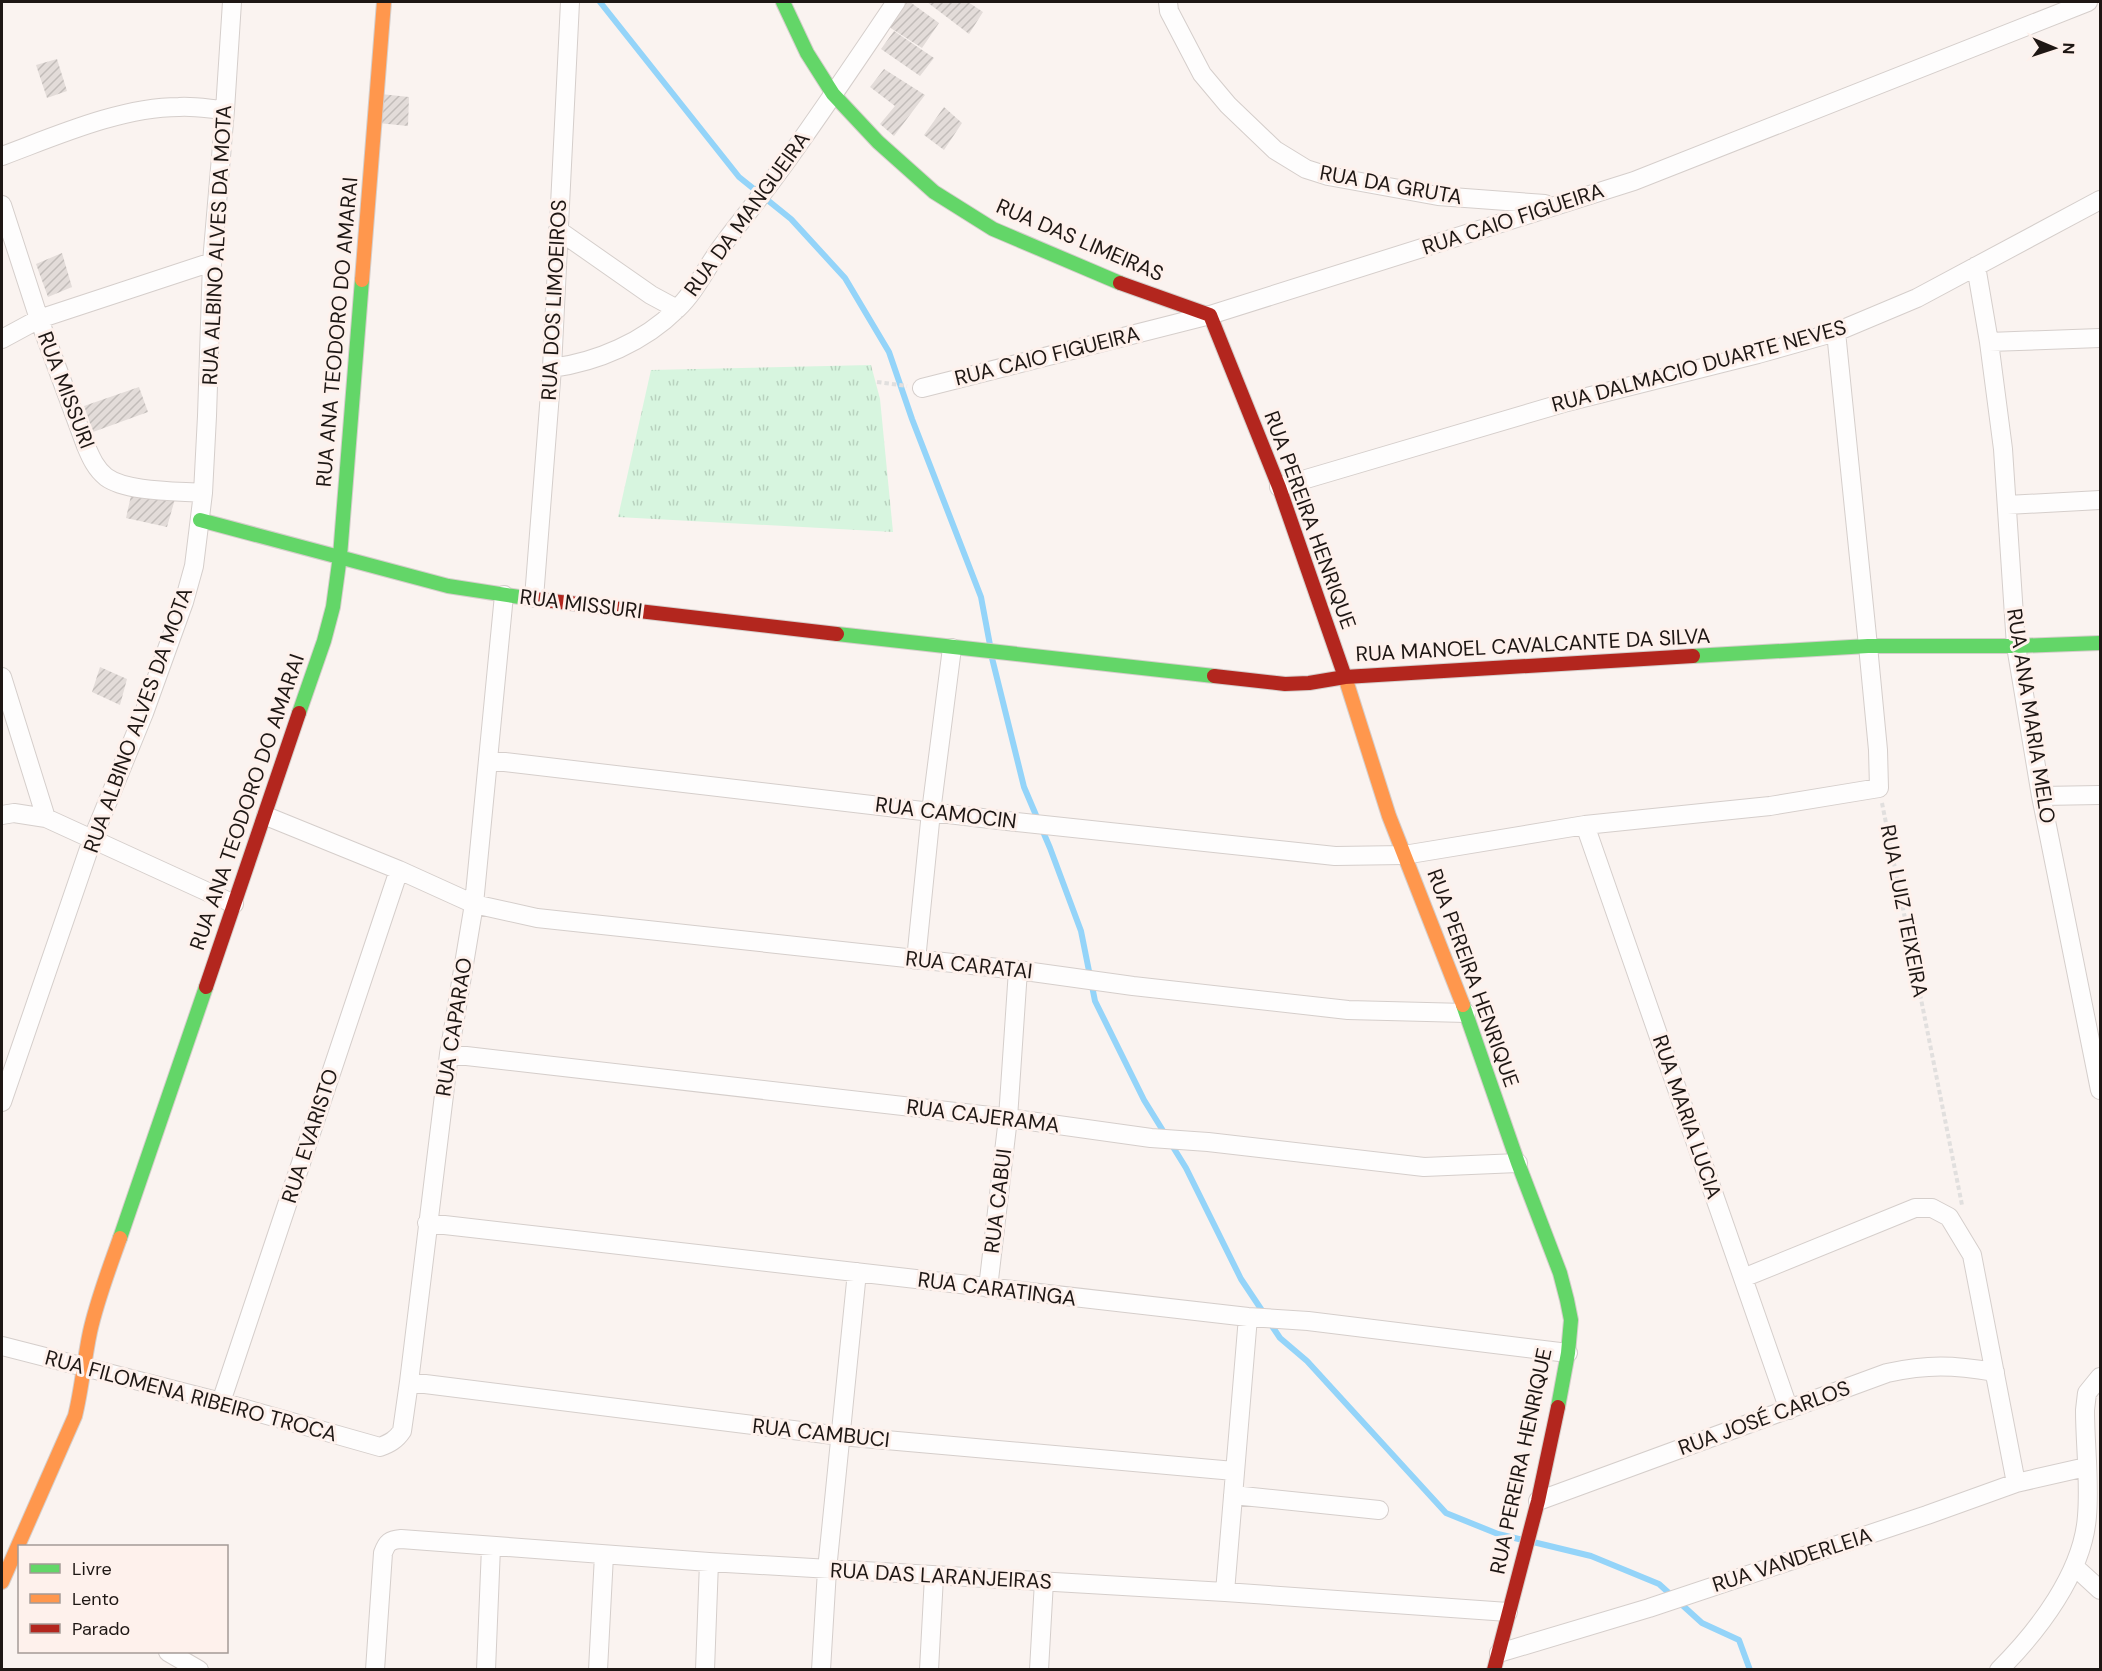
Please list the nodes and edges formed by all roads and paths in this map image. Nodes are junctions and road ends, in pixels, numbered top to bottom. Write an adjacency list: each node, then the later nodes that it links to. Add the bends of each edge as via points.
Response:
1 (384, 2): 33 (street, RUA ANA TEODORO DO AMARAI)
2 (783, 2): 8 (street, RUA DAS LIMEIRAS, via 807,53)
3 (896, 2): 8 (street, RUA DA MANGUEIRA)
4 (1168, 2): 13 (street, RUA DA GRUTA, via 1202,74 1275,150 1306,169 1438,196)
5 (2088, 2): 13 (street, RUA CAIO FIGUEIRA, via 1634,181)
6 (232, 3): 9 (street, RUA ALBINO ALVES DA MOTA)
7 (570, 4): 14 (street, RUA DOS LIMOEIROS)
8 (833, 94): 17 (street, RUA DA MANGUEIRA); 18 (street, RUA DAS LIMEIRAS, via 878,142 934,192 993,228 1119,283)
9 (225, 110): 10 (street, via 178,106 140,111); 15 (street, RUA ALBINO ALVES DA MOTA)
10 (2, 156)
11 (2100, 200): 16 (street, RUA DALMACIO DUARTE NEVES)
12 (2, 205): 19 (street, RUA MISSURI)
13 (1555, 205): 18 (street, RUA CAIO FIGUEIRA)
14 (558, 230): 17 (street); 24 (street, RUA DOS LIMOEIROS)
15 (212, 262): 19 (street); 29 (street, RUA ALBINO ALVES DA MOTA)
16 (1976, 266): 20 (street, RUA DALMACIO DUARTE NEVES, via 1917,298); 23 (street, RUA ANA MARIA MELO)
17 (677, 309): 24 (street, RUA DA MANGUEIRA, via 634,340 602,356)
18 (1210, 315): 27 (street, RUA CAIO FIGUEIRA); 28 (street, RUA PEREIRA HENRIQUE)
19 (39, 319): 22 (street); 29 (street, RUA MISSURI, via 94,465 124,487)
20 (1836, 332): 28 (street, RUA DALMACIO DUARTE NEVES, via 1567,402); 37 (street)
21 (2100, 338): 23 (street)
22 (2, 339)
23 (1989, 342): 31 (street, RUA ANA MARIA MELO)
24 (552, 368): 35 (street, RUA DOS LIMOEIROS)
25 (877, 382): 26 (path)
26 (883, 383)
27 (922, 388)
28 (1279, 486): 41 (street, RUA PEREIRA HENRIQUE)
29 (203, 493): 32 (street, RUA ALBINO ALVES DA MOTA)
30 (2100, 500): 31 (street)
31 (2007, 505): 38 (street, RUA ANA MARIA MELO)
32 (200, 520): 33 (street, RUA MISSURI); 51 (street, RUA ALBINO ALVES DA MOTA, via 184,603)
33 (340, 556): 34 (street, RUA MISSURI, via 448,586); 48 (street, RUA ANA TEODORO DO AMARAI, via 324,641)
34 (504, 595): 35 (street, RUA MISSURI); 42 (street, RUA CAPARAO)
35 (534, 598): 39 (street, RUA MISSURI)
36 (2100, 642): 38 (street, RUA MANOEL CAVALCANTE DA SILVA)
37 (1868, 646): 38 (street, RUA MANOEL CAVALCANTE DA SILVA); 41 (street, RUA MANOEL CAVALCANTE DA SILVA); 43 (street)
38 (2016, 646): 45 (street, RUA ANA MARIA MELO)
39 (961, 649): 41 (street, RUA MANOEL CAVALCANTE DA SILVA, via 1285,684); 46 (street)
40 (2, 677): 49 (street)
41 (1345, 677): 52 (street, RUA PEREIRA HENRIQUE)
42 (488, 760): 46 (street, RUA CAMOCIN); 55 (street, RUA CAPARAO)
43 (1879, 788): 50 (street, RUA CAMOCIN, via 1770,806); 64 (path, RUA LUIZ TEIXEIRA)
44 (2100, 795): 45 (street)
45 (2041, 796): 60 (street, RUA ANA MARIA MELO)
46 (931, 812): 52 (street, RUA CAMOCIN, via 1335,856); 56 (street)
47 (2, 815): 49 (street)
48 (266, 816): 53 (street, RUA CARATAI); 54 (street, RUA ANA TEODORO DO AMARAI)
49 (46, 818): 51 (street)
50 (1585, 825): 52 (street, RUA CAMOCIN); 67 (street, RUA MARIA LUCIA)
51 (92, 840): 54 (street); 61 (street, RUA ALBINO ALVES DA MOTA)
52 (1404, 855): 58 (street, RUA PEREIRA HENRIQUE)
53 (399, 870): 55 (street, RUA CARATAI); 76 (street, RUA EVARISTO)
54 (234, 904): 72 (street, RUA ANA TEODORO DO AMARAI, via 100,1296)
55 (474, 904): 56 (street, RUA CARATAI, via 537,918); 59 (street, RUA CAPARAO)
56 (916, 960): 57 (street, RUA CARATAI)
57 (1018, 970): 58 (street, RUA CARATAI, via 1348,1011); 62 (street, RUA CABUI)
58 (1466, 1013): 63 (street, RUA PEREIRA HENRIQUE)
59 (449, 1054): 62 (street, RUA CAJERAMA); 65 (street, RUA CAPARAO)
60 (2100, 1090)
61 (2, 1102)
62 (1008, 1118): 63 (street, RUA CAJERAMA, via 1151,1138 1424,1167); 68 (street, RUA CABUI)
63 (1518, 1163): 71 (street, RUA PEREIRA HENRIQUE, via 1560,1273 1570,1320)
64 (1963, 1208)
65 (427, 1223): 66 (street, RUA CARATINGA); 75 (street, RUA CAPARAO)
66 (857, 1272): 68 (street, RUA CARATINGA); 78 (street)
67 (1743, 1278): 73 (street, via 1915,1208 1932,1208 1949,1217 1972,1255); 77 (street, RUA MARIA LUCIA)
68 (988, 1288): 69 (street, RUA CARATINGA)
69 (1250, 1317): 71 (street, RUA CARATINGA); 81 (street)
70 (2, 1346): 72 (street, RUA FILOMENA RIBEIRO TROCA)
71 (1568, 1353): 84 (street, RUA PEREIRA HENRIQUE)
72 (84, 1367): 76 (street, RUA FILOMENA RIBEIRO TROCA); 88 (street, RUA ANA TEODORO DO AMARAI, via 75,1416)
73 (1995, 1372): 77 (street, RUA JOSÉ CARLOS, via 1960,1366 1914,1367 1887,1373); 82 (street)
74 (2100, 1377): 80 (street, via 2087,1393)
75 (409, 1382): 78 (street, RUA CAMBUCI); 79 (street, RUA CAPARAO, via 402,1431 392,1443)
76 (221, 1402): 79 (street, RUA FILOMENA RIBEIRO TROCA)
77 (1789, 1410): 84 (street, RUA JOSÉ CARLOS)
78 (841, 1436): 81 (street, RUA CAMBUCI); 91 (street)
79 (380, 1447)
80 (2086, 1467): 82 (street, RUA VANDERLEIA); 90 (street, via 2087,1518)
81 (1234, 1472): 83 (street)
82 (2016, 1483): 99 (street, RUA VANDERLEIA)
83 (1233, 1495): 85 (street); 96 (street)
84 (1536, 1505): 97 (street, RUA PEREIRA HENRIQUE)
85 (1379, 1510)
86 (491, 1547): 87 (street, RUA DAS LARANJEIRAS); 101 (street, RUA DAS LARANJEIRAS, via 402,1539 386,1544); 102 (street)
87 (604, 1555): 89 (street, RUA DAS LARANJEIRAS); 103 (street)
88 (11, 1560): 94 (street, RUA ANA TEODORO DO AMARAI)
89 (709, 1562): 91 (street, RUA DAS LARANJEIRAS); 104 (street)
90 (2075, 1567): 95 (street); 108 (street, via 2024,1645)
91 (827, 1570): 92 (street, RUA DAS LARANJEIRAS); 105 (street)
92 (934, 1576): 93 (street, RUA DAS LARANJEIRAS); 106 (street)
93 (1044, 1581): 96 (street, RUA DAS LARANJEIRAS); 107 (street)
94 (2, 1582)
95 (2100, 1590)
96 (1225, 1593): 97 (street, RUA DAS LARANJEIRAS)
97 (1508, 1612): 99 (street, RUA PEREIRA HENRIQUE)
98 (170, 1653): 100 (street)
99 (1496, 1661)
100 (199, 1670)
101 (375, 1670)
102 (486, 1670)
103 (598, 1670)
104 (705, 1670)
105 (821, 1670)
106 (929, 1670)
107 (1039, 1670)
108 (1999, 1670)

